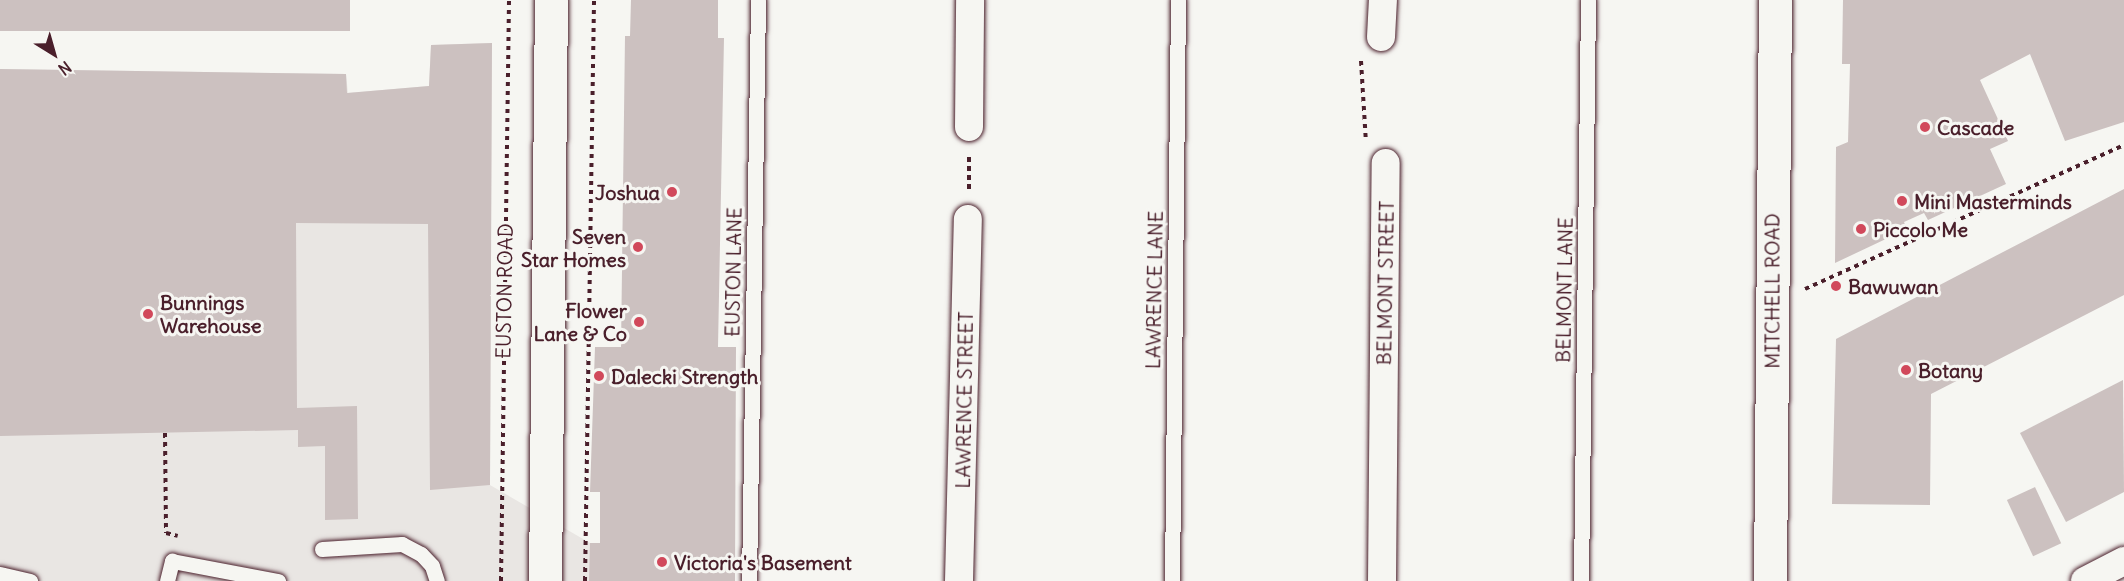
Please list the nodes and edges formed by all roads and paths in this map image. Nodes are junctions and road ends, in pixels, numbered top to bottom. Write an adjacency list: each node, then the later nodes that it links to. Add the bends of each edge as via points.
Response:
1 (509, 0): 26 (path, EUSTON ROAD)
2 (551, 0): 21 (street)
3 (594, 0): 27 (path)
4 (758, 0): 28 (lane, EUSTON LANE)
5 (970, 0): 11 (street)
6 (1178, 0): 30 (lane, LAWRENCE LANE)
7 (1383, 0): 10 (street)
8 (1588, 0): 32 (lane, BELMONT LANE)
9 (1774, 0): 15 (street, MITCHELL ROAD)
10 (1381, 37): 13 (path, via 1362,61 1361,106 1364,140)
11 (969, 127): 14 (path)
12 (2124, 145): 15 (path, via 1816,286)
13 (1386, 163): 31 (street, BELMONT STREET)
14 (969, 219): 29 (street, LAWRENCE STREET)
15 (1772, 297): 33 (street, MITCHELL ROAD)
16 (165, 433): 19 (path, via 166,533 195,540)
17 (322, 549): 25 (lane, via 402,544 421,554 432,566)
18 (2124, 561): 34 (street)
19 (189, 564): 23 (lane, via 172,561); 24 (lane)
20 (0, 574): 22 (lane)
21 (542, 575)
22 (30, 581)
23 (167, 581)
24 (278, 581)
25 (437, 581)
26 (501, 581)
27 (585, 581)
28 (749, 581)
29 (959, 581)
30 (1172, 581)
31 (1383, 581)
32 (1581, 581)
33 (1770, 581)
34 (2085, 581)

